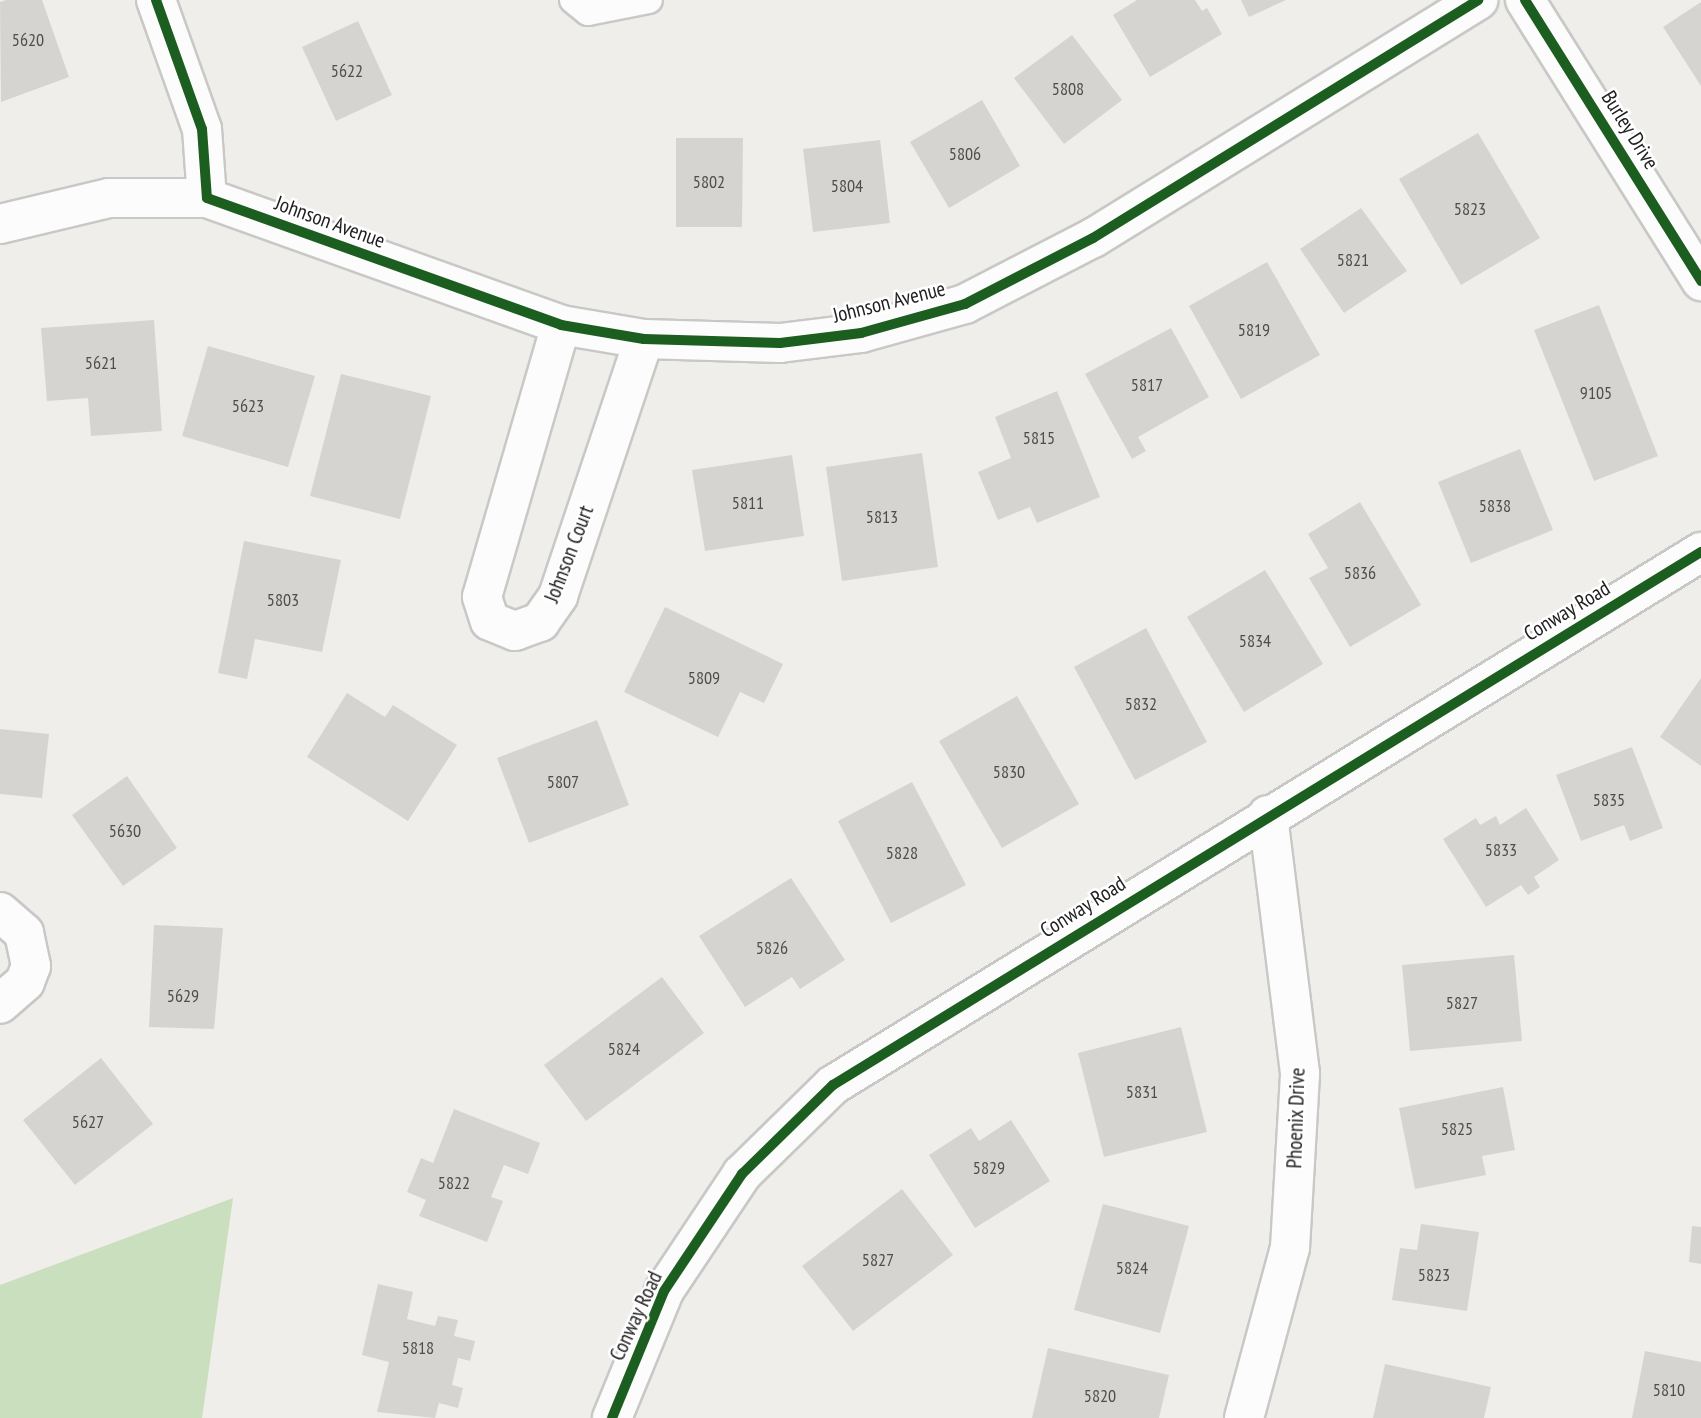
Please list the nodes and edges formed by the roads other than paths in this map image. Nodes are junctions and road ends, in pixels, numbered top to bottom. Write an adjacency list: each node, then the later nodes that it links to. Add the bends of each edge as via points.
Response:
1 (156, 0): 6 (street, via 202,129)
2 (573, 0): 3 (lane, via 588,12)
3 (649, 0)
4 (1478, 0): 10 (street, Johnson Avenue, via 1093,238 965,304 861,333 780,343)
5 (1525, 0): 8 (street, Burley Drive)
6 (207, 198): 7 (street, Johnson Avenue, via 109,198); 9 (street, Johnson Avenue)
7 (0, 224)
8 (1701, 281)
9 (561, 325): 10 (street, Johnson Avenue); 10 (street, Johnson Court, via 482,597 490,621 515,631 540,622 558,596)
10 (644, 339)
11 (1701, 552): 12 (street, Conway Road)
12 (1268, 815): 15 (street, Conway Road, via 833,1085 742,1174 664,1292); 16 (street, Phoenix Drive, via 1300,1073 1290,1248)
13 (0, 912): 14 (street, via 24,933 31,966 25,982)
14 (0, 1004)
15 (612, 1418)
16 (1244, 1418)

